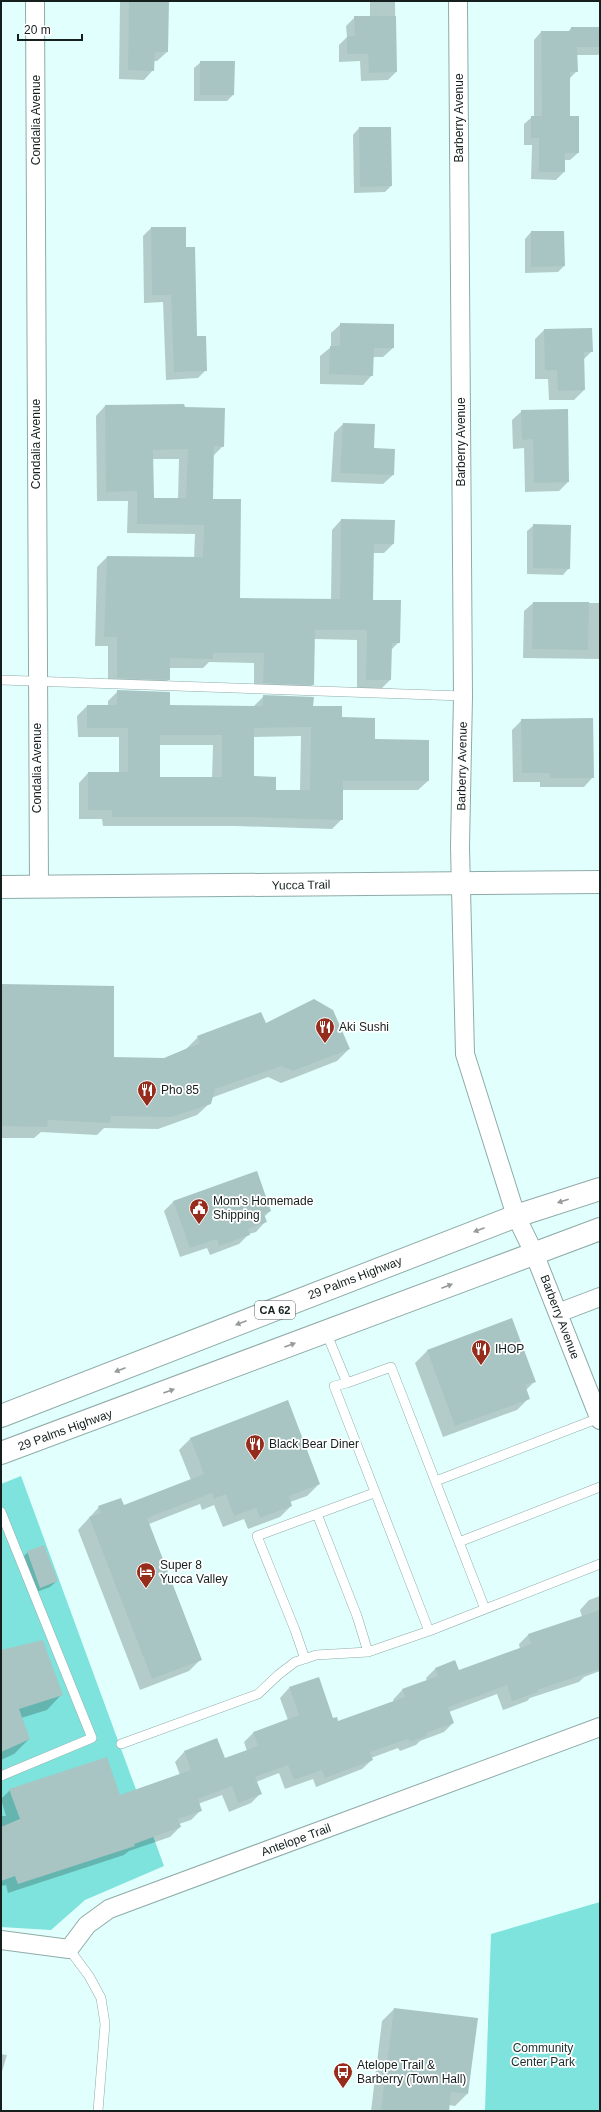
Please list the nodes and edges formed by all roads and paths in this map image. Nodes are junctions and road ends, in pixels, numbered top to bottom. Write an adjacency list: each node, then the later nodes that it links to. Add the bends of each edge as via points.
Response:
1 (35, 1): 4 (street, Condalia Avenue)
2 (458, 1): 5 (street, Barberry Avenue)
3 (1, 680): 4 (lane)
4 (37, 680): 5 (lane); 9 (street, Condalia Avenue)
5 (463, 696): 7 (street, Barberry Avenue, via 460,847)
6 (600, 882): 7 (main road, Yucca Trail)
7 (462, 883): 9 (main road, Yucca Trail); 11 (street, Barberry Avenue, via 465,1054)
8 (1, 887): 9 (main road, Yucca Trail)
9 (39, 887)
10 (600, 1189): 11 (main road, 29 Palms Highway / CA 62, one-way to 11)
11 (516, 1216): 13 (street, Barberry Avenue); 18 (main road, 29 Palms Highway / CA 62, one-way to 18)
12 (600, 1229): 13 (main road, 29 Palms Highway)
13 (534, 1253): 15 (street, Barberry Avenue); 16 (main road, 29 Palms Highway, one-way to 13)
14 (600, 1297): 15 (street)
15 (558, 1313): 19 (street, Barberry Avenue)
16 (326, 1332): 17 (lane); 20 (main road, 29 Palms Highway, one-way to 16)
17 (347, 1383): 21 (lane, via 392,1366); 23 (lane, via 334,1386)
18 (1, 1416)
19 (600, 1419): 21 (lane)
20 (1, 1453)
21 (436, 1481): 26 (lane)
22 (600, 1487): 26 (lane)
23 (374, 1493): 25 (lane); 29 (lane)
24 (1, 1512): 34 (lane, via 92,1738)
25 (317, 1514): 30 (lane, via 357,1616); 31 (lane, via 257,1536)
26 (459, 1542): 28 (lane)
27 (600, 1564): 28 (lane)
28 (485, 1609): 29 (lane)
29 (429, 1631): 30 (lane)
30 (368, 1652): 31 (lane, via 316,1655)
31 (305, 1659): 33 (lane, via 295,1662 258,1694)
32 (600, 1728): 36 (street, Antelope Trail, via 109,1909 87,1925)
33 (121, 1744)
34 (1, 1776)
35 (1, 1940): 36 (street)
36 (68, 1948): 37 (lane, via 89,1976 101,1998 105,2024)
37 (98, 2111)

